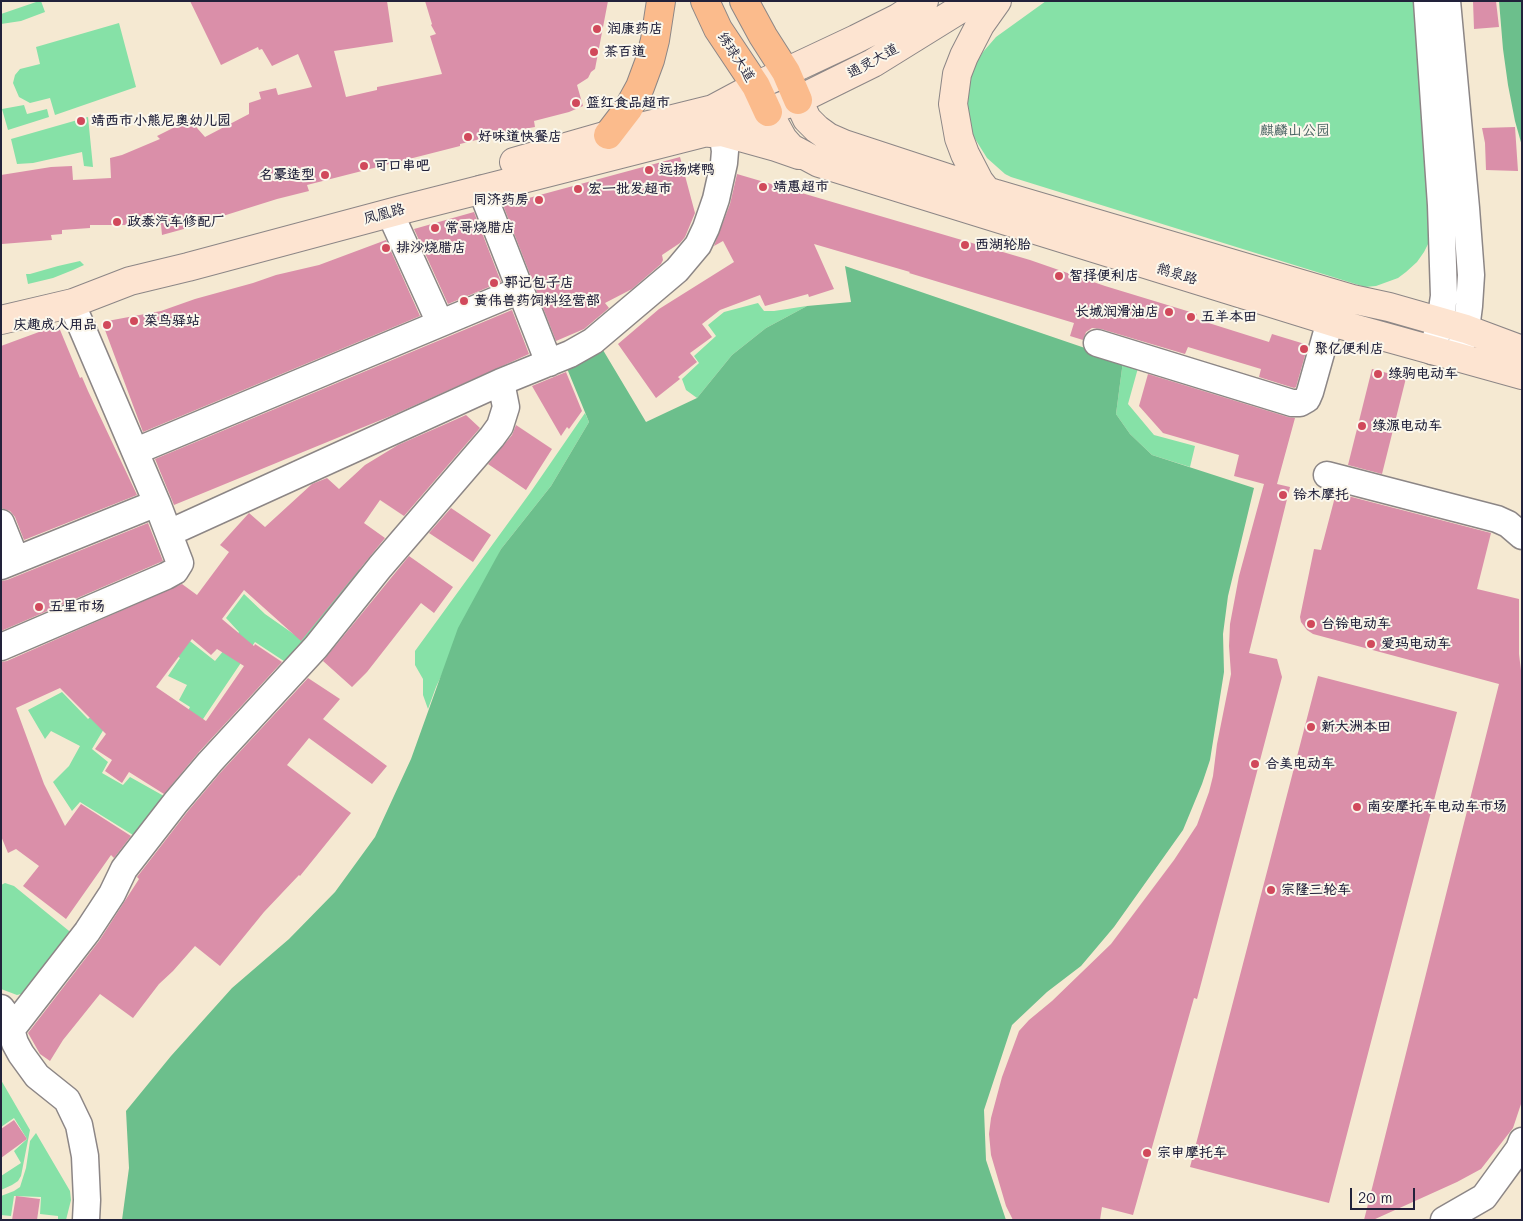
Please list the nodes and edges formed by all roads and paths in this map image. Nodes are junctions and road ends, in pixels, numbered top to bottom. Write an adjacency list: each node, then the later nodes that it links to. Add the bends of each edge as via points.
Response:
1 (705, 1): 10 (main road, 绣球大道, via 718,29)
2 (744, 1): 9 (main road)
3 (924, 1): 9 (main road, 通灵大道, via 898,18)
4 (972, 1): 11 (main road, 通灵大道, via 873,63)
5 (998, 1): 17 (main road, via 980,25 964,56 952,104 965,154)
6 (1428, 1): 25 (street, via 1441,204 1444,296)
7 (1447, 1): 26 (street, via 1471,275)
8 (658, 6): 14 (main road, via 655,40 640,87)
9 (786, 72): 10 (main road, 通灵大道); 11 (main road)
10 (756, 86): 12 (main road, 绣球大道); 14 (main road, 凤凰路, via 713,109)
11 (798, 100): 12 (main road, 通灵大道); 17 (main road, 鹅泉路, via 806,119 828,137)
12 (768, 112): 13 (main road, 凤凰路); 15 (main road, 鹅泉路, via 787,144)
13 (714, 133): 15 (main road); 16 (main road, 凤凰路); 30 (street, via 725,151 724,163 716,198 698,245 677,270 593,341)
14 (608, 135): 21 (main road, 凤凰路, via 127,268 75,288)
15 (806, 157): 23 (main road, 鹅泉路, via 989,217)
16 (481, 190): 18 (main road, 凤凰路); 19 (street)
17 (986, 190): 25 (main road, 鹅泉路)
18 (390, 213): 20 (main road, 凤凰路, via 130,280); 24 (street)
19 (520, 290): 24 (street); 30 (street)
20 (73, 303): 22 (main road, 凤凰路); 33 (street)
21 (1, 306)
22 (1, 320)
23 (1330, 321): 27 (street, via 1310,392 1300,403); 29 (main road, 鹅泉路)
24 (440, 322): 33 (street)
25 (1440, 323): 26 (main road, 鹅泉路); 29 (street)
26 (1466, 330): 28 (main road, 鹅泉路); 29 (street)
27 (1097, 343)
28 (1522, 350)
29 (1445, 354): 31 (main road, 鹅泉路)
30 (549, 363): 32 (street)
31 (1522, 375)
32 (501, 382): 37 (street); 41 (street, via 506,407 500,426 492,437 316,647 176,802 124,869 87,932)
33 (136, 452): 35 (street)
34 (1327, 475): 38 (street, via 1497,519)
35 (157, 503): 37 (street); 39 (street)
36 (1, 523): 39 (street)
37 (169, 533): 40 (street, via 180,563 175,571)
38 (1522, 536)
39 (8, 563)
40 (1, 647)
41 (6, 1019): 43 (street, via 21,1054 37,1076 67,1100 79,1125 85,1156)
42 (1522, 1141): 44 (street, via 1484,1197)
43 (86, 1220)
44 (1444, 1220)

